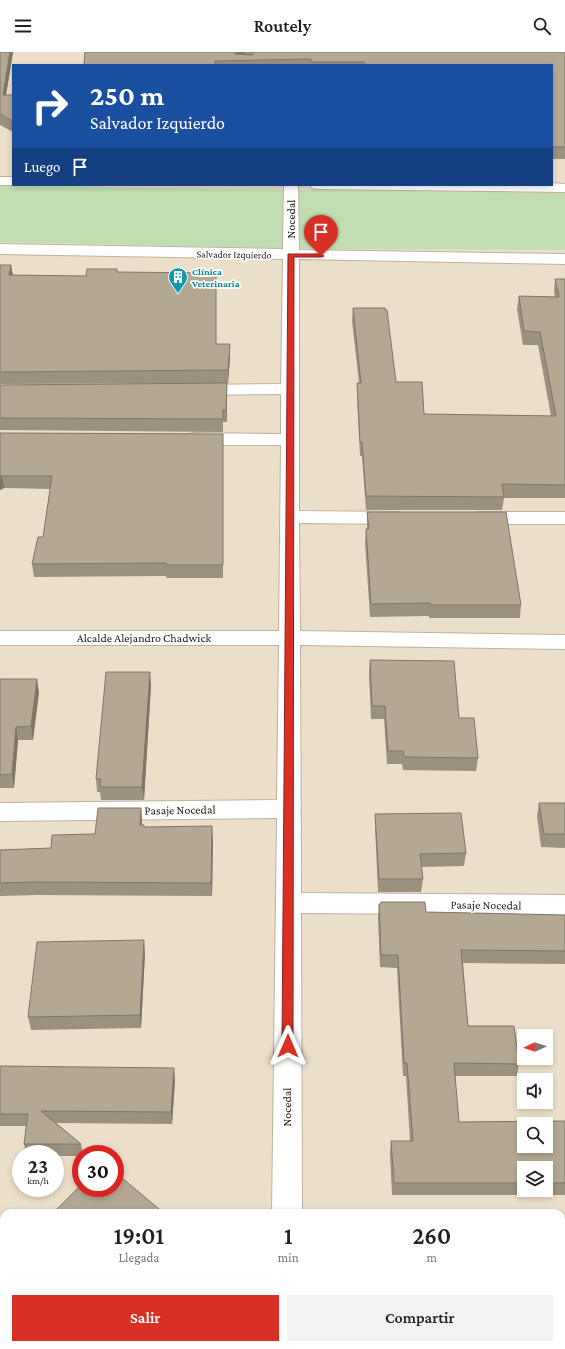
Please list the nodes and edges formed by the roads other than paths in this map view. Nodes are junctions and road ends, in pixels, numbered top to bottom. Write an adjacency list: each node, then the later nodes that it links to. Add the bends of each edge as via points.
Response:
1 (0, 181): 2 (street)
2 (12, 181)
3 (291, 186): 7 (street, Nocedal)
4 (400, 186): 5 (street)
5 (565, 188)
6 (0, 249): 7 (street, Salvador Izquierdo)
7 (290, 255): 8 (street, Salvador Izquierdo); 9 (street, Nocedal)
8 (565, 259)
9 (290, 389): 10 (street); 12 (street, Nocedal)
10 (183, 390)
11 (173, 439): 12 (street)
12 (290, 440): 13 (street, Nocedal)
13 (289, 517): 14 (street); 18 (street, Nocedal)
14 (414, 518)
15 (462, 518): 16 (street)
16 (565, 518)
17 (0, 638): 18 (street, Alcalde Alejandro Chadwick)
18 (289, 638): 19 (street); 20 (street, Nocedal)
19 (565, 642)
20 (288, 809): 21 (street, Pasaje Nocedal); 22 (street, Nocedal)
21 (0, 812)
22 (288, 903): 23 (street, Pasaje Nocedal); 24 (street, Nocedal)
23 (565, 906)
24 (287, 1209)

